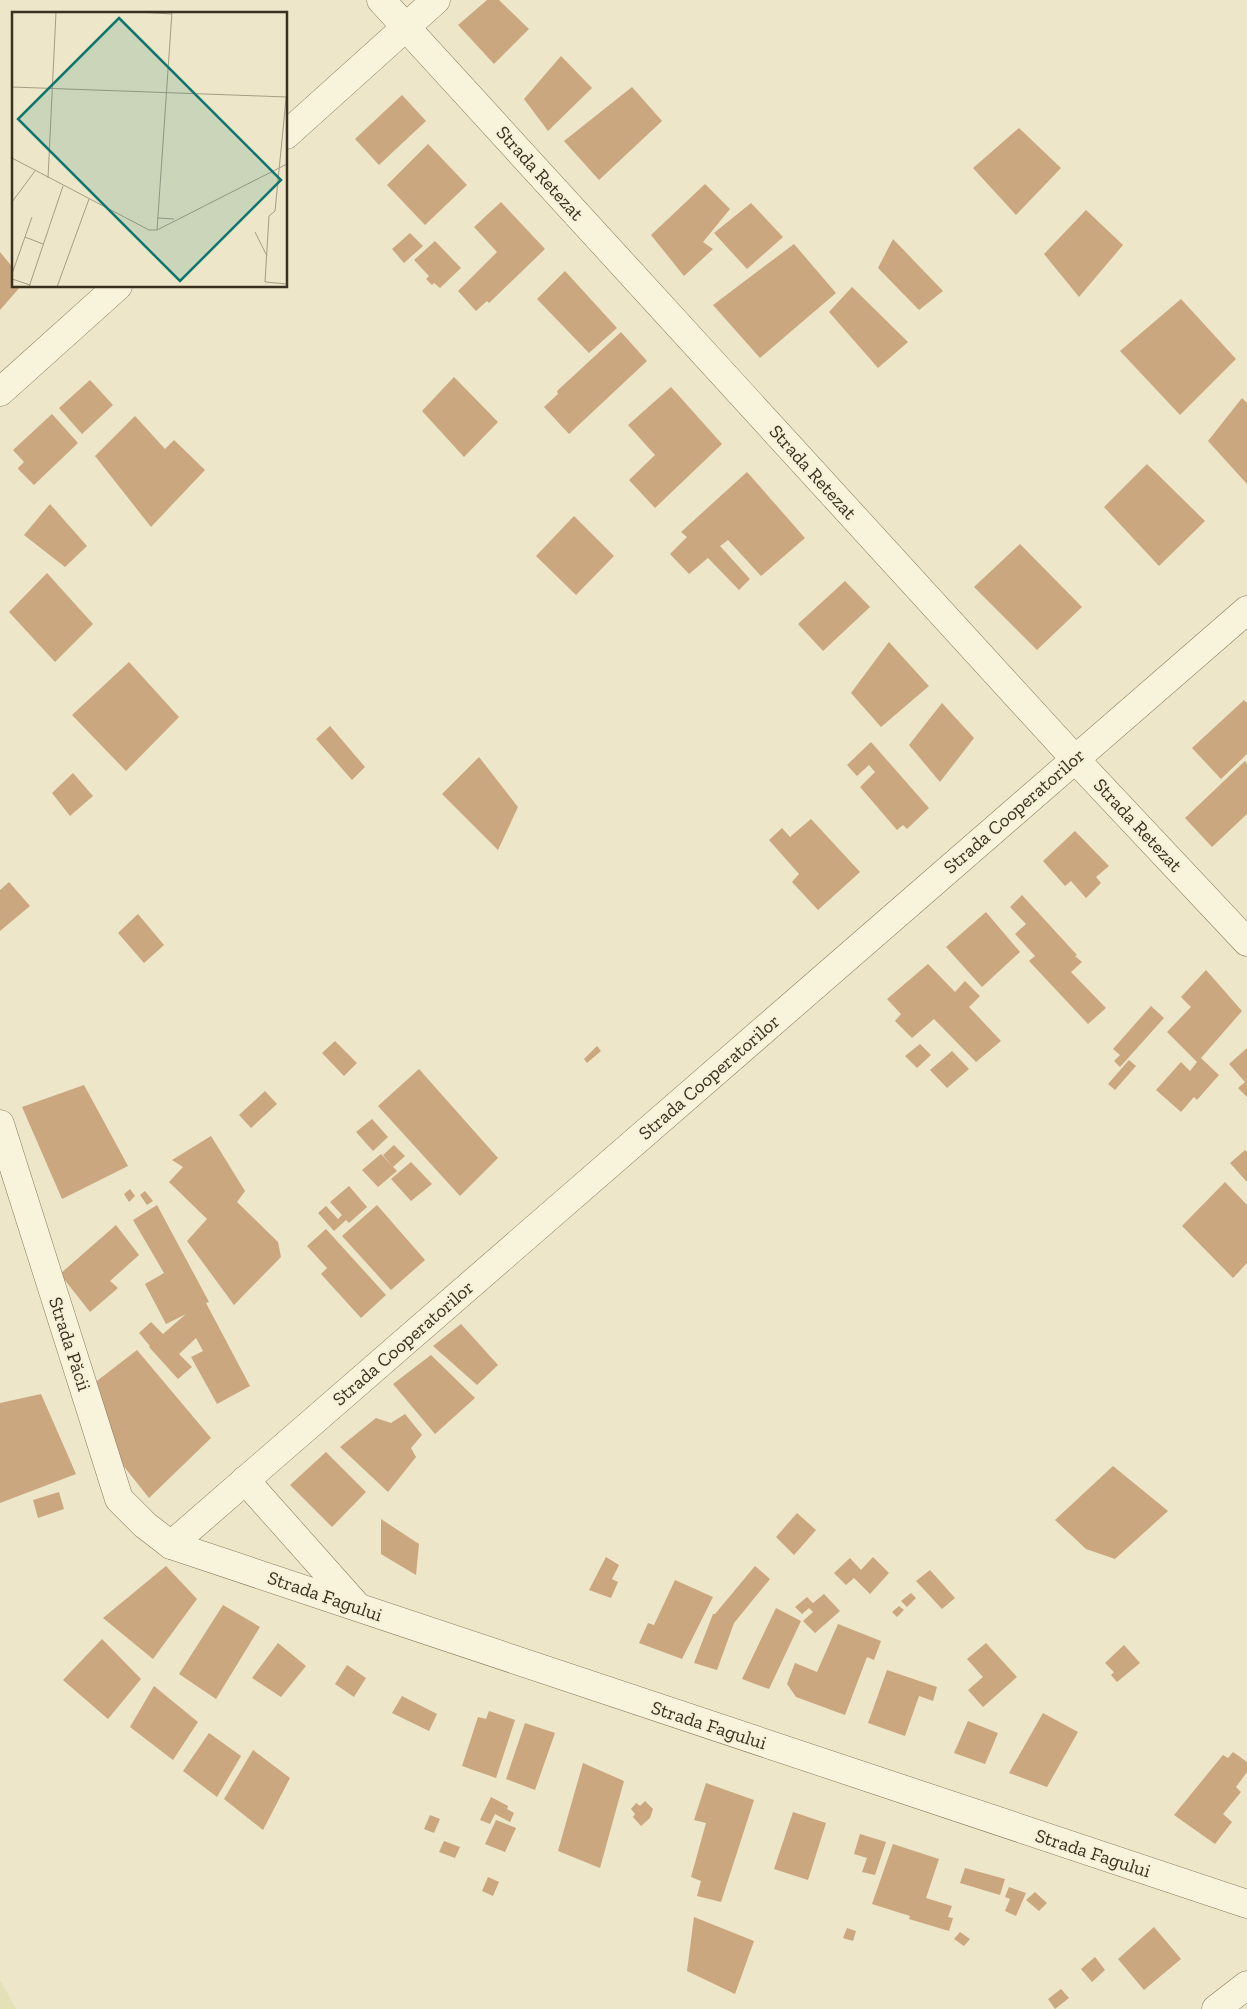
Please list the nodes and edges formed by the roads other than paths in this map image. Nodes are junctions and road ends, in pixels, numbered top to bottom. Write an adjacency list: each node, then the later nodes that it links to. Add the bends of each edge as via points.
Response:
1 (381, 0): 3 (street, Strada Retezat)
2 (436, 0): 3 (street)
3 (406, 28): 4 (street); 8 (street, Strada Retezat)
4 (288, 133)
5 (116, 288): 6 (street)
6 (0, 392)
7 (1247, 610): 8 (street, Strada Cooperatorilor)
8 (1075, 759): 9 (street, Strada Retezat); 11 (street, Strada Cooperatorilor)
9 (1247, 942)
10 (0, 1124): 12 (street, Strada Păcii, via 119,1499)
11 (245, 1480): 12 (street, Strada Cooperatorilor); 13 (street)
12 (171, 1545): 13 (street, Strada Fagului)
13 (358, 1607): 14 (street, Strada Fagului)
14 (1247, 1904)
15 (1247, 1985): 16 (street)
16 (1216, 2009)

